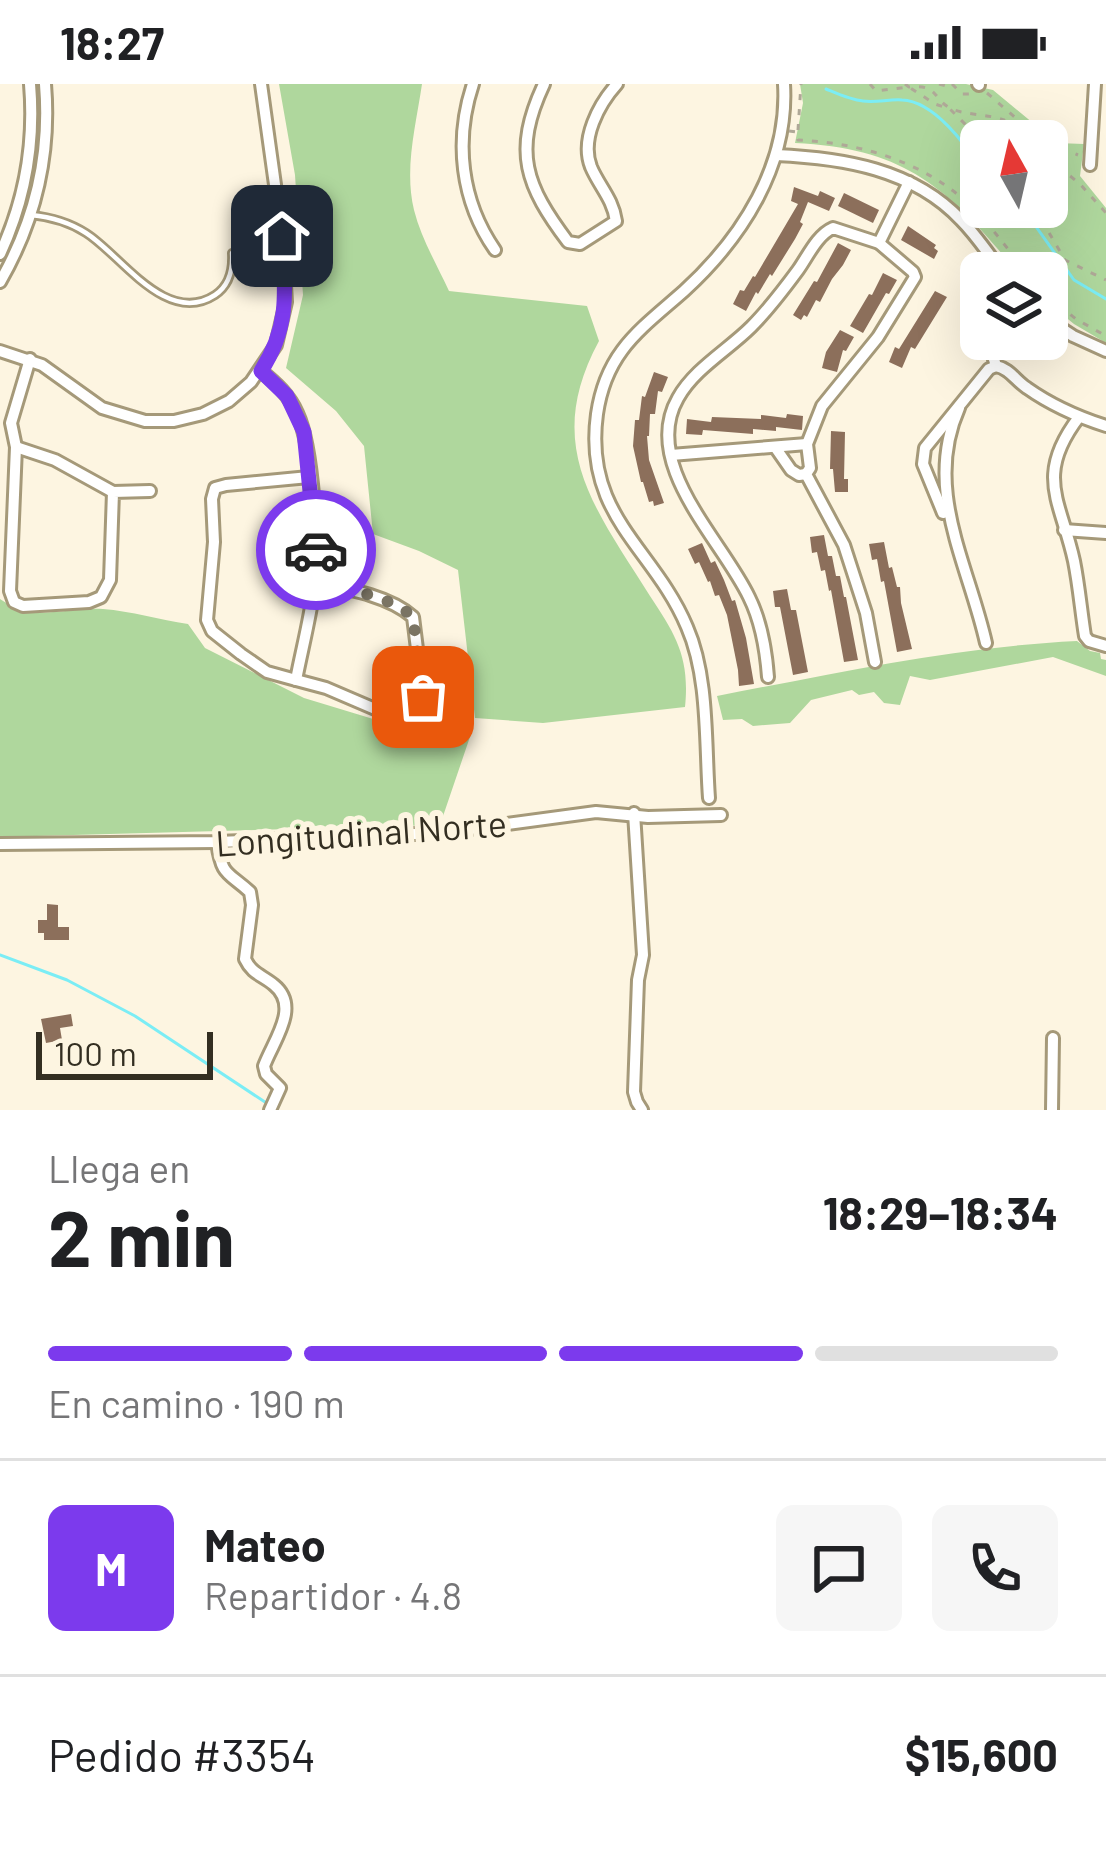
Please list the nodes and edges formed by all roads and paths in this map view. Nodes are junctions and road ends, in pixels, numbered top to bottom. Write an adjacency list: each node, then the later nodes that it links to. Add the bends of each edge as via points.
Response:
1 (30, 84): 31 (street, via 28,166)
2 (45, 84): 25 (street, via 45,147)
3 (260, 84): 42 (street, via 286,302)
4 (473, 84): 28 (street, via 464,172)
5 (544, 84): 6 (street, via 529,130 529,179 568,242 580,244 616,221 589,150 597,113)
6 (617, 84)
7 (784, 84): 20 (street)
8 (801, 84): 18 (path)
9 (870, 84): 12 (path, via 876,91)
10 (939, 84): 13 (path)
11 (1095, 84): 21 (street)
12 (907, 86): 14 (path); 14 (path, via 926,86)
13 (954, 86): 17 (path, via 962,94 990,94)
14 (950, 109): 15 (path); 16 (path)
15 (961, 120)
16 (1004, 120)
17 (1019, 120)
18 (797, 132)
19 (1068, 152): 21 (path)
20 (776, 155): 23 (street, via 861,165); 63 (street, via 729,242 618,355 595,429 612,511 692,641)
21 (1090, 162)
22 (1068, 174): 24 (path)
23 (909, 182): 27 (street); 29 (street, via 955,214)
24 (1106, 213)
25 (31, 215): 30 (lane, via 80,229 149,288 178,300 200,301 220,290); 31 (street)
26 (1046, 228): 32 (path, via 1065,260)
27 (879, 243): 46 (street, via 915,278 822,406); 49 (street, via 837,229 823,233 751,328 684,388 670,416)
28 (495, 250)
29 (986, 252)
30 (232, 253)
31 (4, 256): 33 (street)
32 (1106, 280)
33 (0, 282)
34 (1068, 313): 36 (path)
35 (1068, 333): 38 (street)
36 (1106, 336)
37 (0, 351): 39 (street)
38 (1106, 351)
39 (30, 359): 42 (street, via 102,408 159,422 216,408); 47 (street, via 11,423)
40 (994, 360): 41 (street)
41 (996, 366): 43 (street); 44 (street)
42 (261, 371): 51 (street, via 300,419)
43 (959, 408): 54 (street, via 944,460); 54 (street, via 922,458)
44 (1079, 417): 45 (street); 55 (street, via 1054,473)
45 (1106, 426)
46 (807, 444): 48 (street); 50 (street)
47 (16, 447): 53 (street); 53 (street, via 10,591 18,604 89,602 105,592)
48 (775, 447): 49 (street); 50 (street)
49 (671, 455): 61 (street, via 684,491 750,598)
50 (806, 475): 60 (street, via 844,544)
51 (309, 477): 57 (street); 62 (street, via 226,485 214,488 212,499 212,631 267,672)
52 (150, 491): 53 (street)
53 (113, 492)
54 (952, 525): 58 (street)
55 (1064, 530): 56 (street); 59 (street, via 1085,637)
56 (1106, 533)
57 (315, 583): 62 (street); 62 (street, via 410,614 422,716 403,721)
58 (986, 644)
59 (1106, 646)
60 (875, 662)
61 (768, 677)
62 (296, 680)
63 (710, 799)
64 (634, 813): 65 (street, Longitudinal Norte); 66 (street, Longitudinal Norte, via 440,833); 70 (street, via 643,955 634,1091)
65 (721, 815)
66 (217, 842): 67 (street, Longitudinal Norte); 69 (street, via 227,876 250,892 245,959 285,1004 264,1066 280,1088)
67 (0, 844)
68 (1053, 1038): 71 (street)
69 (271, 1110)
70 (642, 1110)
71 (1052, 1110)

